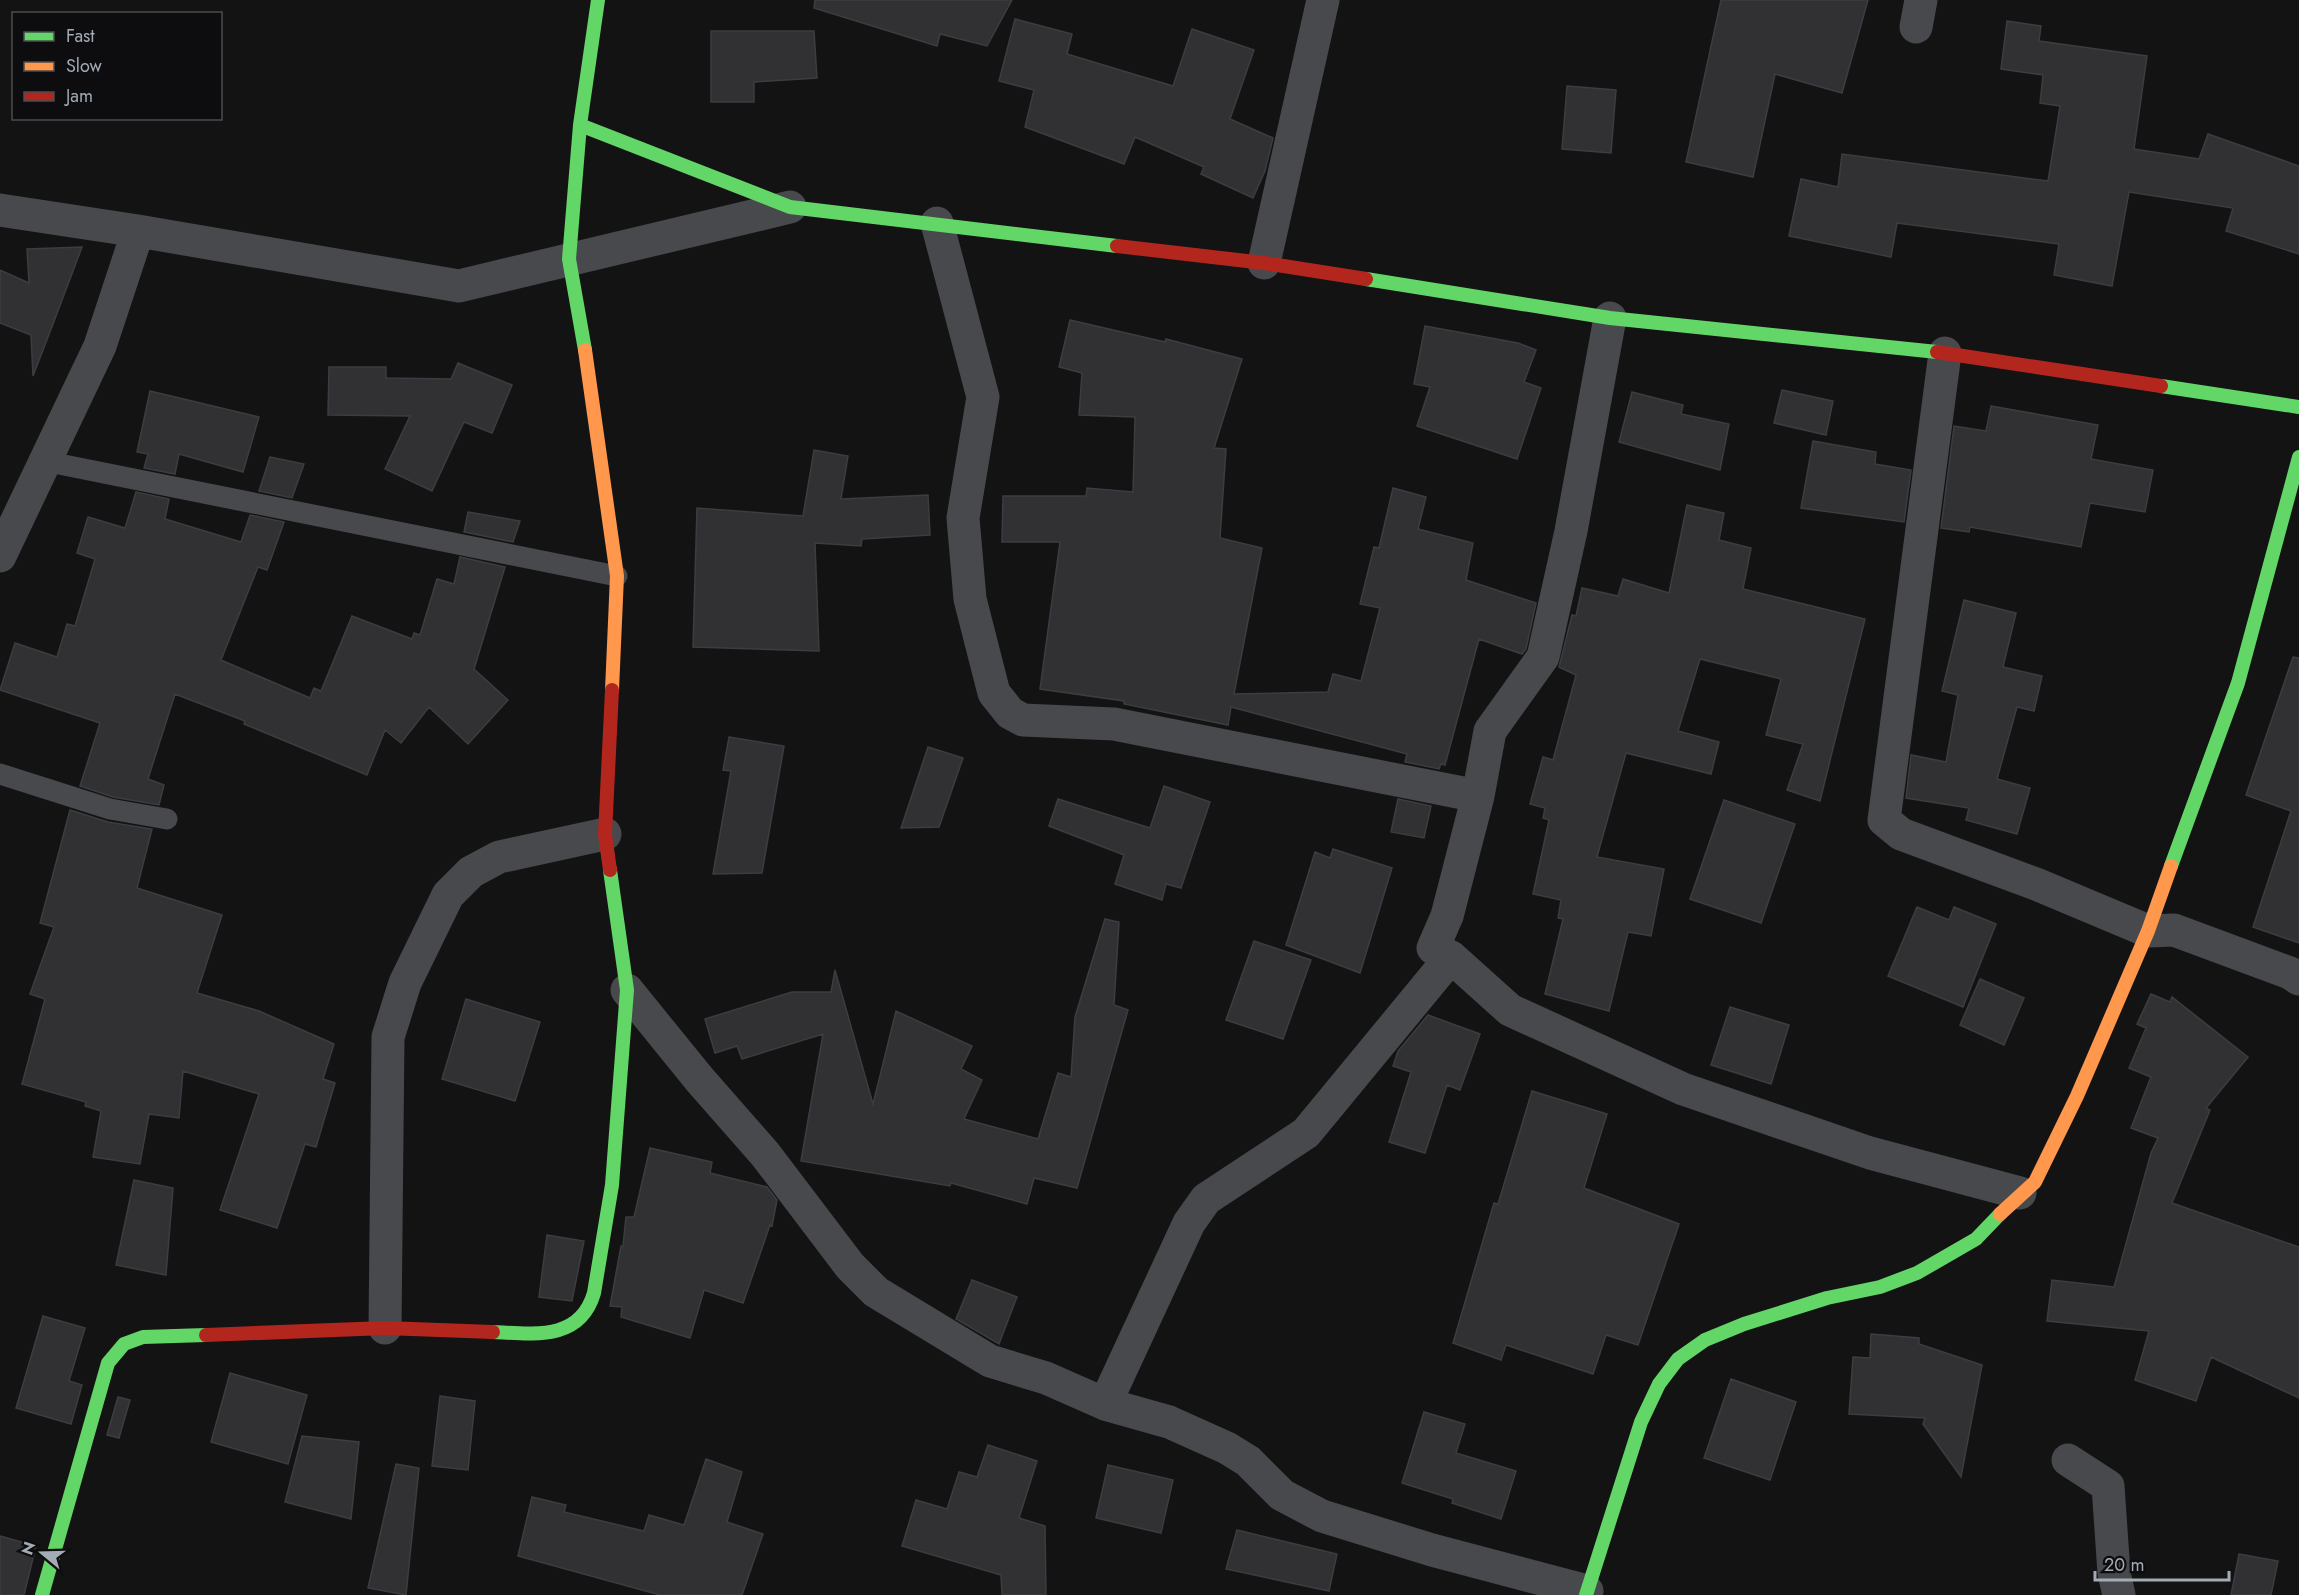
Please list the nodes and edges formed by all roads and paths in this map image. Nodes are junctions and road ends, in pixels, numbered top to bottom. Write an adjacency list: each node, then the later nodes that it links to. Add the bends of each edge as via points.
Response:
1 (598, 0): 3 (street)
2 (1323, 0): 9 (street)
3 (580, 125): 4 (street); 8 (street)
4 (790, 207): 6 (street); 8 (street)
5 (0, 210): 7 (street)
6 (937, 223): 9 (street); 18 (street, via 983,397 963,518 970,599 994,693 1001,704 1023,720 1114,724)
7 (138, 231): 8 (street, via 459,286); 14 (street, via 100,346)
8 (568, 259): 16 (street)
9 (1264, 263): 10 (street)
10 (1610, 318): 11 (street); 18 (street, via 1571,531 1543,657 1490,731)
11 (1945, 353): 12 (street); 21 (street, via 1884,820 1901,834)
12 (2299, 407)
13 (2299, 457): 21 (street, via 2238,683)
14 (44, 461): 15 (street); 16 (lane)
15 (0, 556)
16 (617, 576): 20 (street)
17 (0, 774): 19 (lane, via 110,809)
18 (1478, 796): 22 (street, via 1447,916 1433,948)
19 (167, 819)
20 (605, 834): 24 (street); 26 (street, via 499,857 471,872 448,895 409,974 388,1037)
21 (2148, 931): 23 (street, via 2174,930); 25 (street, via 2035,1182)
22 (1451, 957): 25 (street, via 1510,1010 1683,1089 1870,1153); 27 (street, via 1306,1133 1206,1199 1189,1223)
23 (2299, 979)
24 (627, 990): 26 (street, via 612,1185 589,1310 578,1322 545,1334); 27 (street, via 765,1154 850,1266 876,1292 990,1361 1046,1378)
25 (2020, 1193): 29 (street, via 1976,1239 1917,1273 1744,1324 1705,1340 1678,1359 1659,1384 1641,1422)
26 (385, 1328): 30 (street, via 142,1337 124,1344 108,1363)
27 (1105, 1404): 29 (street, via 1169,1422 1227,1448 1248,1461 1282,1495 1322,1516)
28 (2068, 1460): 31 (street, via 2108,1486)
29 (1587, 1593)
30 (42, 1595)
31 (2119, 1595)

